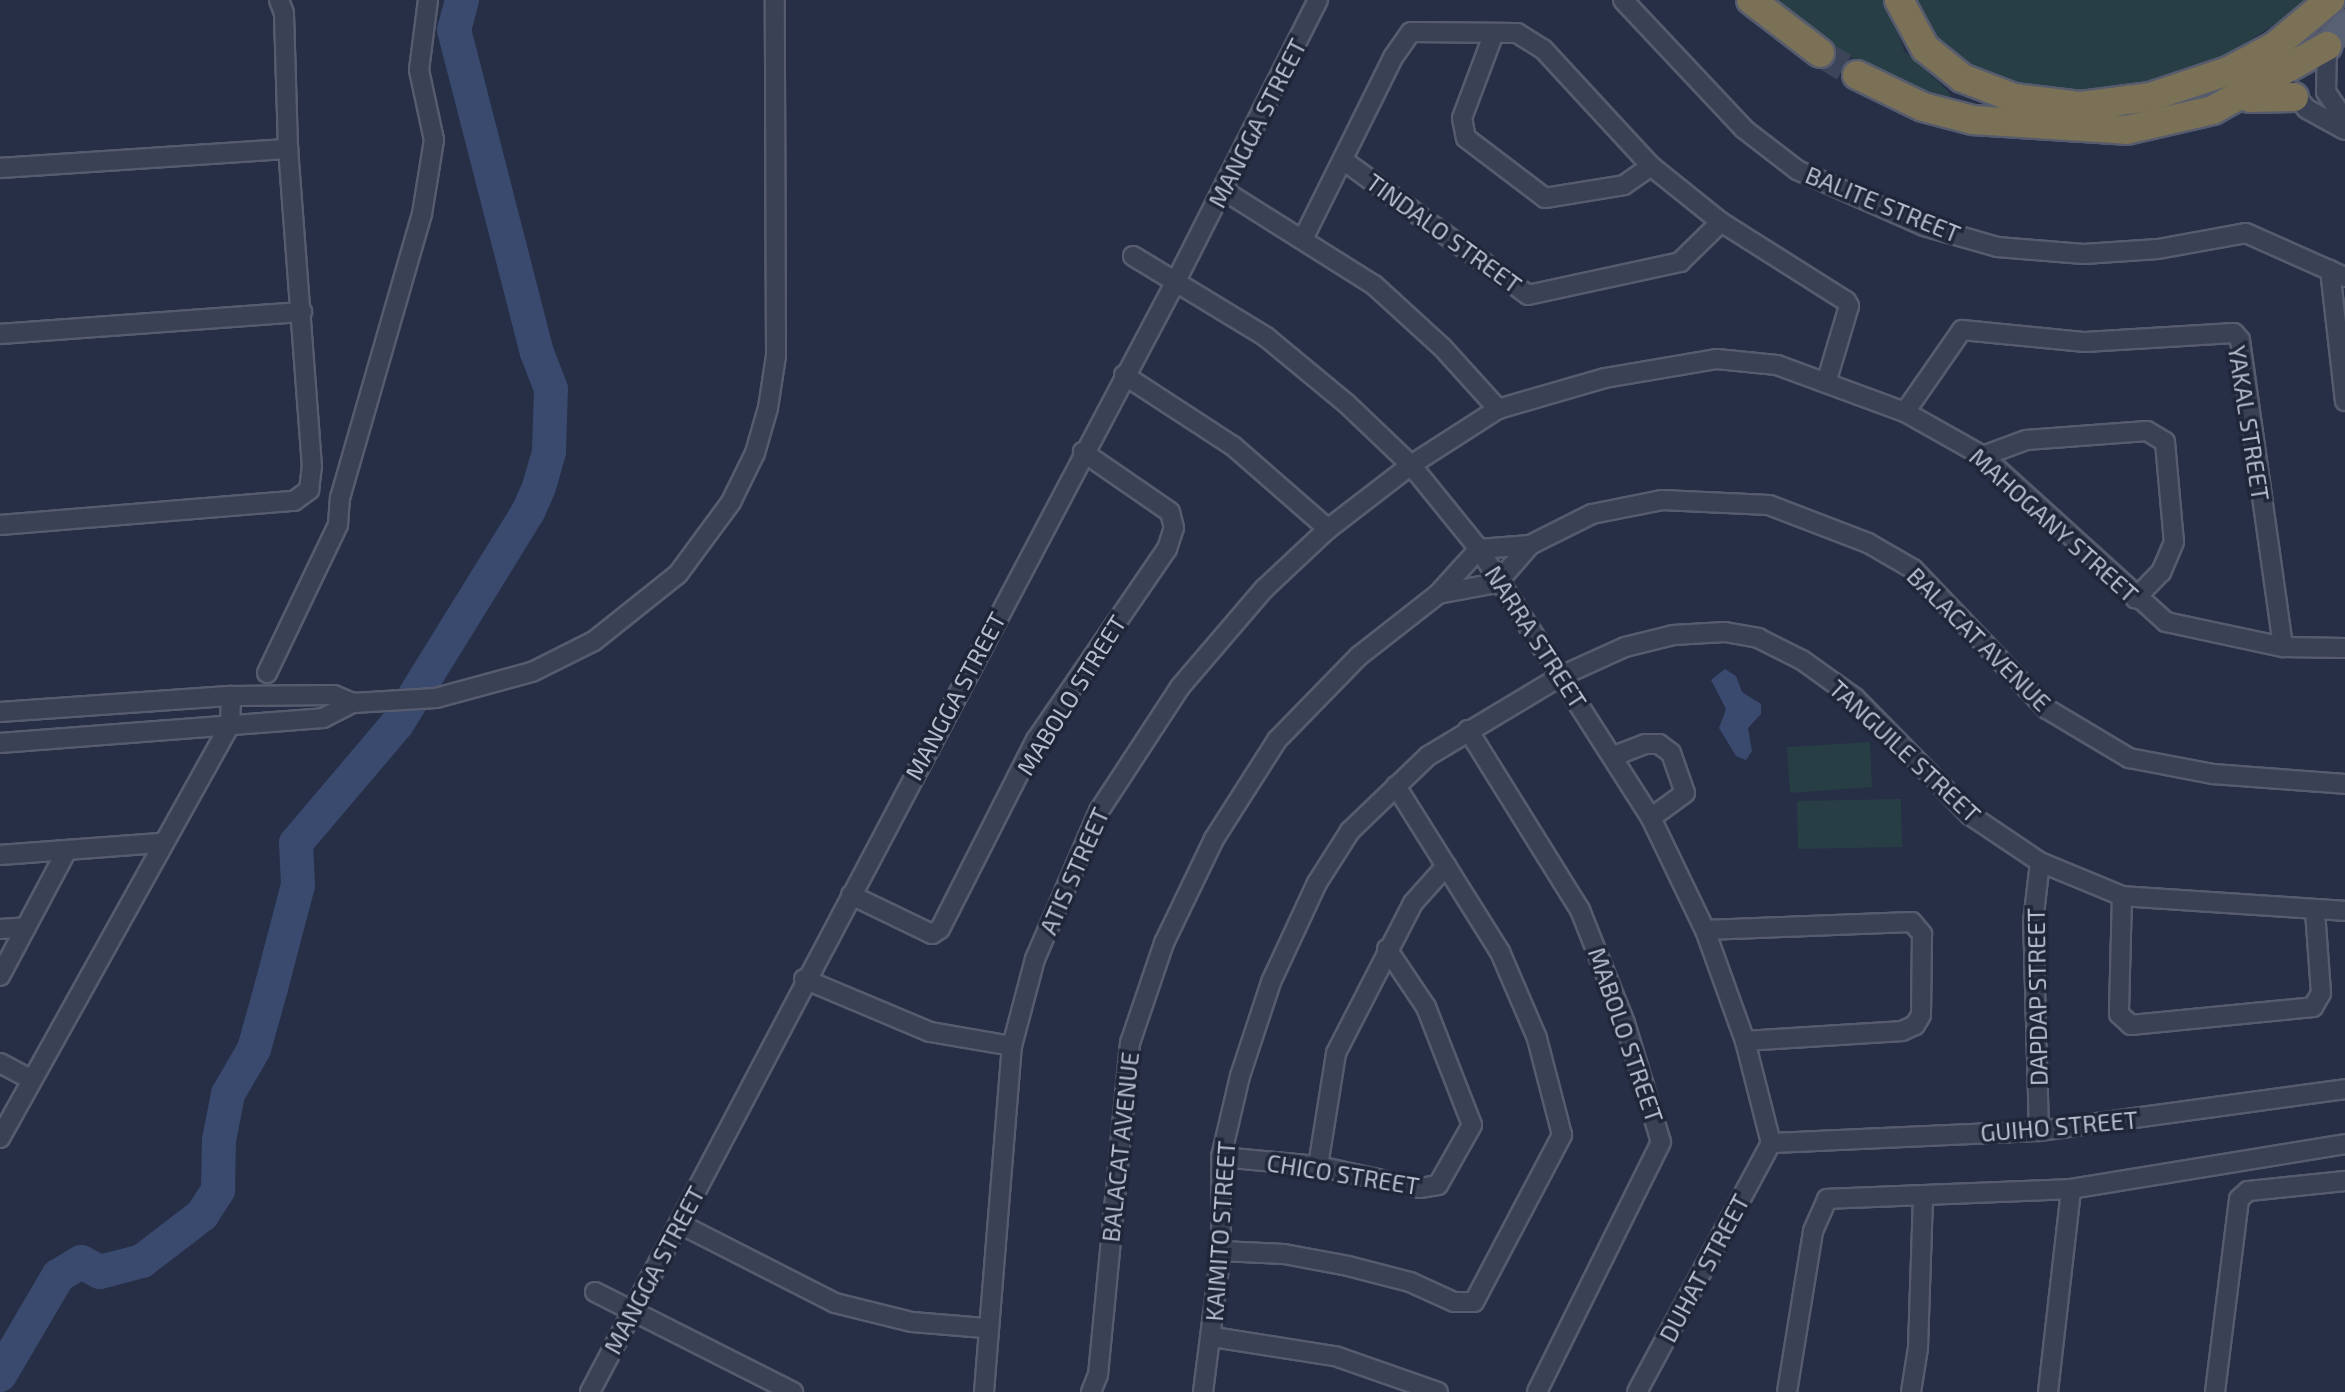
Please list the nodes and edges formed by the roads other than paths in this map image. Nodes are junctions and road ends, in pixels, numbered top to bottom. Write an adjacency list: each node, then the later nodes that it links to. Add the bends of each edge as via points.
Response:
1 (279, 0): 17 (street, via 284,13)
2 (428, 0): 46 (street, via 419,70 434,140 422,214 340,498 338,525)
3 (775, 0): 49 (street, via 776,356 755,453 702,546 640,608 594,641 532,672 436,698)
4 (1318, 0): 21 (street, MANGGA STREET)
5 (1623, 0): 25 (street, BALITE STREET, via 1744,129 1797,170 1924,226 1997,247 2084,254 2158,249 2246,233)
6 (1751, 0): 12 (highway)
7 (1899, 0): 8 (highway, via 1925,48 1962,78 2014,98 2081,106 2150,97 2228,71 2275,46)
8 (2333, 0): 14 (street, via 2293,45)
9 (2345, 23): 11 (main road)
10 (1494, 33): 18 (street, via 1411,32); 19 (street, via 1517,33 1543,49); 19 (street, via 1462,118 1466,138 1545,198 1624,185)
11 (2327, 46): 14 (highway); 15 (street, via 2326,92)
12 (1820, 53)
13 (1857, 75): 14 (highway, via 1937,112 2071,130 2149,127)
14 (2289, 86): 16 (street)
15 (2345, 120)
16 (2345, 130)
17 (288, 149): 20 (street); 27 (street)
18 (1343, 160): 22 (street, TINDALO STREET, via 1528,295 1680,262); 23 (street)
19 (1651, 166): 22 (street)
20 (0, 168)
21 (1223, 190): 23 (street); 26 (street, MANGGA STREET)
22 (1721, 222): 30 (street, via 1846,301 1849,306)
23 (1304, 237): 32 (street, via 1374,285 1442,347)
24 (1133, 256): 26 (street, NARRA STREET)
25 (2337, 273): 31 (street)
26 (1176, 281): 29 (street, MANGGA STREET); 36 (street, NARRA STREET, via 1266,337)
27 (302, 312): 28 (street); 37 (street, via 312,480 303,497)
28 (0, 334)
29 (1124, 375): 34 (street, MANGGA STREET); 38 (street, via 1233,446)
30 (1827, 380): 32 (street, MAHOGANY STREET, via 1777,365 1717,359 1605,378); 33 (street, MAHOGANY STREET)
31 (2345, 401)
32 (1498, 409): 36 (street, MAHOGANY STREET)
33 (1905, 412): 35 (street, MAHOGANY STREET); 44 (street, YAKAL STREET, via 1962,330 2085,342 2234,333 2240,340)
34 (1083, 452): 63 (street, MANGGA STREET); 63 (street, MABOLO STREET, via 1170,512 1174,528 1167,549 1036,740 940,929 932,934)
35 (1983, 456): 43 (street, MAHOGANY STREET); 43 (street, via 2026,440 2147,431 2165,442 2174,542 2161,572)
36 (1411, 465): 38 (street, ATIS STREET); 40 (street, NARRA STREET)
37 (0, 525)
38 (1328, 529): 74 (street, ATIS STREET, via 1264,589 1180,687 1134,752 1099,811 1035,959)
39 (1530, 545): 40 (street, BALACAT AVENUE); 41 (street, BALACAT AVENUE); 55 (street, BALACAT AVENUE, via 1592,514 1662,500 1769,505 1855,537 1913,569 2047,709 2129,758 2213,774)
40 (1479, 549): 41 (street, NARRA STREET); 42 (street, BALACAT AVENUE)
41 (1497, 583): 42 (street, BALACAT AVENUE); 47 (street, NARRA STREET)
42 (1438, 594): 93 (street, BALACAT AVENUE, via 1359,656 1277,740 1214,839 1164,943 1130,1043)
43 (2135, 599): 44 (street, MAHOGANY STREET, via 2166,622)
44 (2283, 647): 45 (street, MAHOGANY STREET)
45 (2345, 648)
46 (267, 673)
47 (1561, 676): 52 (street, KAIMITO STREET); 54 (street, NARRA STREET); 61 (street, TANGUILE STREET, via 1625,647 1673,635 1725,632 1758,638 1802,660 1855,698 1970,815)
48 (231, 696): 49 (street, via 334,695); 50 (street); 51 (street)
49 (360, 702): 51 (street, via 323,718)
50 (0, 712)
51 (230, 725): 53 (street); 58 (street)
52 (1468, 730): 56 (street, KAIMITO STREET, via 1428,756); 99 (street, MABOLO STREET, via 1580,910 1625,1023 1661,1142)
53 (0, 743)
54 (1614, 756): 57 (street, NARRA STREET); 57 (street, via 1645,744 1659,744 1671,753 1685,793)
55 (2344, 783)
56 (1396, 786): 62 (street); 82 (street, KAIMITO STREET, via 1350,831 1317,883 1271,982)
57 (1651, 818): 69 (street, NARRA STREET)
58 (161, 843): 59 (street); 76 (street)
59 (67, 850): 60 (street); 67 (street)
60 (0, 855)
61 (2040, 862): 64 (street, TANGUILE STREET); 78 (street, DAPDAP STREET, via 2033,922)
62 (1446, 866): 70 (street, via 1413,903); 88 (street, via 1500,952 1531,1023 1562,1135 1482,1293 1463,1304 1410,1282 1348,1266 1284,1254)
63 (851, 895): 72 (street, MANGGA STREET)
64 (2122, 896): 66 (street, TANGUILE STREET); 66 (street, via 2119,1014 2131,1025 2313,1007 2321,993)
65 (2345, 911): 66 (street, TANGUILE STREET)
66 (2315, 912)
67 (26, 927): 68 (street); 71 (street)
68 (0, 929)
69 (1705, 930): 73 (street, NARRA STREET); 73 (street, via 1912,922 1922,934 1921,1015 1915,1025 1902,1031)
70 (1387, 949): 83 (street, via 1336,1053); 83 (street, CHICO STREET, via 1426,1007 1472,1125 1469,1137 1431,1189)
71 (0, 976)
72 (804, 979): 74 (street, via 930,1032); 87 (street, MANGGA STREET)
73 (1745, 1041): 80 (street, NARRA STREET)
74 (1012, 1046): 91 (street, ATIS STREET)
75 (0, 1063): 76 (street)
76 (32, 1080): 79 (street)
77 (2345, 1089): 78 (street, GUIHO STREET)
78 (2039, 1131): 80 (street, GUIHO STREET)
79 (0, 1138)
80 (1771, 1143): 100 (street, DUHAT STREET)
81 (2345, 1144): 85 (street)
82 (1221, 1157): 83 (street, CHICO STREET); 88 (street, KAIMITO STREET)
83 (1318, 1166)
84 (2345, 1181): 104 (street, via 2248,1191 2239,1199)
85 (2071, 1189): 86 (street); 103 (street)
86 (1923, 1196): 101 (street, via 1827,1199 1822,1205); 102 (street, via 1918,1348)
87 (680, 1224): 90 (street, MANGGA STREET); 91 (street, via 835,1303 912,1322)
88 (1221, 1251): 92 (street, KAIMITO STREET)
89 (595, 1292): 90 (street)
90 (633, 1313): 94 (street, MANGGA STREET); 95 (street)
91 (985, 1328): 96 (street, ATIS STREET)
92 (1213, 1337): 97 (street, KAIMITO STREET); 98 (street, via 1335,1356)
93 (1097, 1386)
94 (590, 1392)
95 (793, 1392)
96 (984, 1392)
97 (1203, 1392)
98 (1438, 1392)
99 (1537, 1392)
100 (1637, 1392)
101 (1787, 1392)
102 (1911, 1392)
103 (2048, 1392)
104 (2215, 1392)

